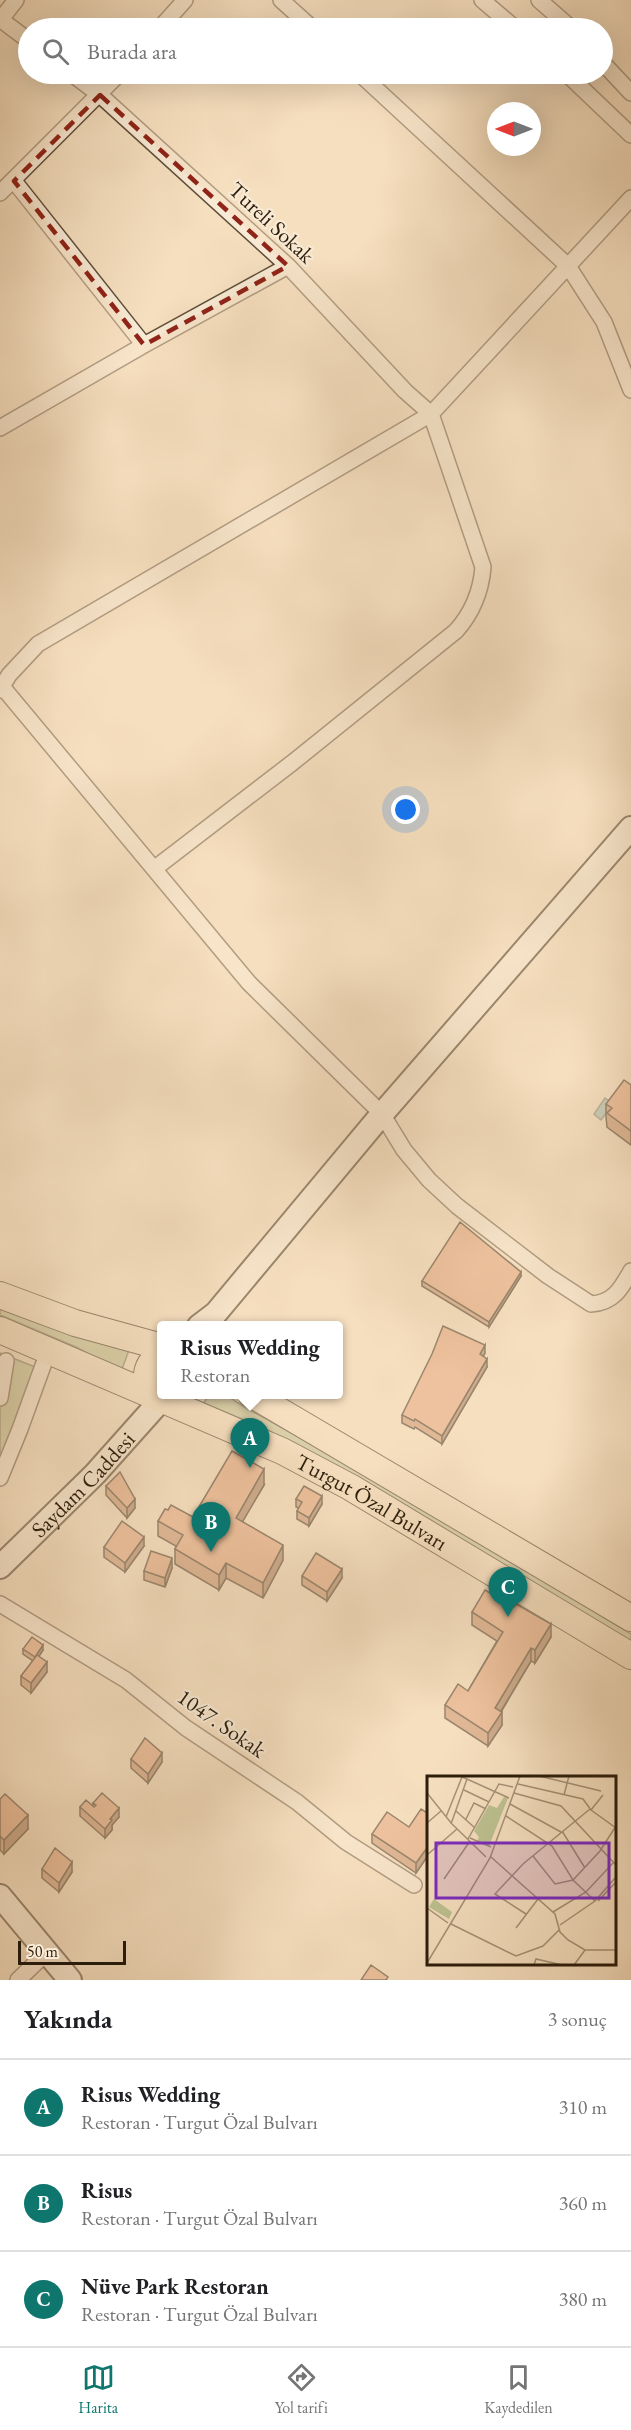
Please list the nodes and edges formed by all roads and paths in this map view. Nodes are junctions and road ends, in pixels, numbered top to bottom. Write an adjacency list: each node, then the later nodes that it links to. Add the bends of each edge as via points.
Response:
1 (16, 0): 10 (street)
2 (186, 0): 6 (street)
3 (281, 0): 7 (street)
4 (482, 0): 8 (street)
5 (539, 0): 9 (street)
6 (169, 18)
7 (301, 18)
8 (503, 18)
9 (560, 18)
10 (1, 19): 11 (street)
11 (18, 32)
12 (613, 73): 17 (street)
13 (85, 84): 18 (street, Tureli Sokak)
14 (110, 84): 18 (street)
15 (371, 84): 24 (street)
16 (577, 84): 19 (street)
17 (631, 93)
18 (100, 95): 20 (street); 23 (street, Tureli Sokak)
19 (631, 135)
20 (14, 180): 21 (street); 25 (street)
21 (0, 193)
22 (631, 198): 24 (street)
23 (288, 266): 25 (street); 27 (street, Tureli Sokak)
24 (568, 266): 26 (street, via 604,322); 27 (street)
25 (144, 345): 28 (street)
26 (631, 390)
27 (430, 414): 29 (street, via 38,644); 31 (street, via 483,567 474,605 456,632)
28 (0, 428)
29 (1, 687): 31 (street)
30 (631, 828): 32 (street)
31 (154, 869): 32 (street, via 249,982)
32 (382, 1114): 33 (street, via 404,1150 443,1193 548,1276 591,1304 613,1298); 35 (street)
33 (631, 1270)
34 (0, 1295): 37 (main road, via 75,1323)
35 (209, 1321)
36 (0, 1330): 38 (main road, Turgut Özal Bulvarı)
37 (157, 1346)
38 (49, 1349): 42 (main road, Turgut Özal Bulvarı); 47 (street)
39 (157, 1351): 41 (main road, via 146,1375 150,1389)
40 (6, 1361): 43 (street)
41 (157, 1391)
42 (157, 1391)
43 (0, 1398)
44 (171, 1399): 48 (street, Saydam Caddesi)
45 (177, 1399): 51 (main road, Turgut Özal Bulvarı, via 331,1476)
46 (258, 1399): 50 (main road, Turgut Özal Bulvarı)
47 (0, 1478)
48 (0, 1567)
49 (0, 1604): 52 (street, 1047. Sokak, via 126,1680 186,1728 297,1802 346,1842)
50 (631, 1618)
51 (631, 1656)
52 (414, 1885)
53 (0, 1896): 54 (street)
54 (48, 1951): 55 (street); 56 (street)
55 (18, 1980)
56 (70, 1980)

